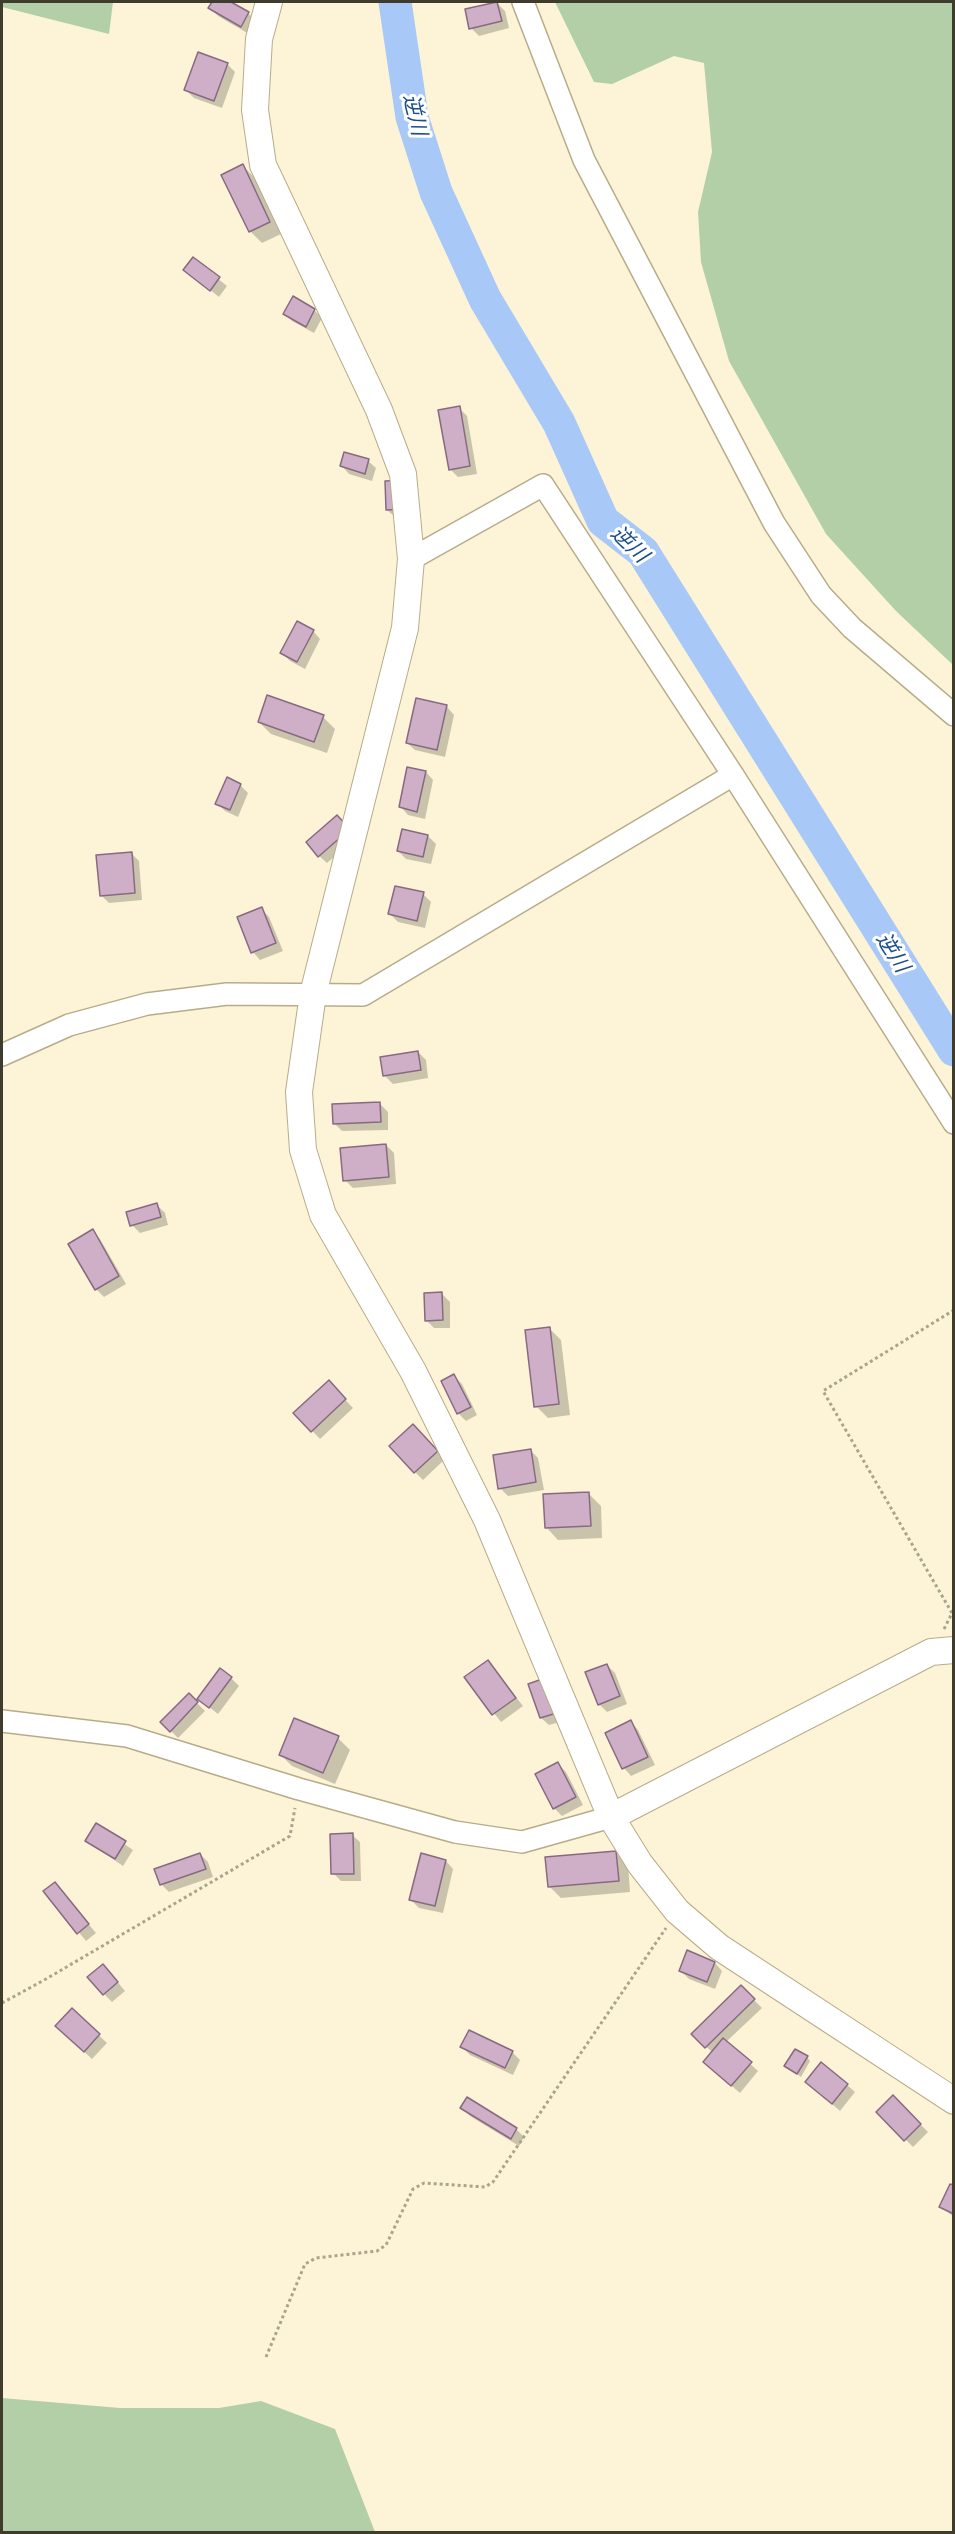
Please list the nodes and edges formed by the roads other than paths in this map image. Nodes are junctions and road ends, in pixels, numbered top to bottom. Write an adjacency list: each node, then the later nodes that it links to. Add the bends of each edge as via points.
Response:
1 (269, 2): 3 (street, via 259,39 255,110 263,165 379,410 403,474)
2 (523, 2): 4 (street, via 584,160 774,523 821,595 852,628)
3 (411, 559): 5 (street, via 543,485); 6 (street, via 405,628)
4 (954, 715)
5 (733, 775): 6 (street, via 363,995); 8 (street)
6 (313, 994): 7 (street, via 227,994 147,1004 69,1025); 11 (street, via 299,1092 303,1150 322,1215 413,1371 486,1520)
7 (2, 1055)
8 (954, 1123)
9 (954, 1650): 11 (street, via 931,1652)
10 (2, 1721): 11 (street, via 127,1736 455,1832 522,1842)
11 (611, 1816): 12 (street, via 640,1864 677,1911 719,1947)
12 (954, 2101)

